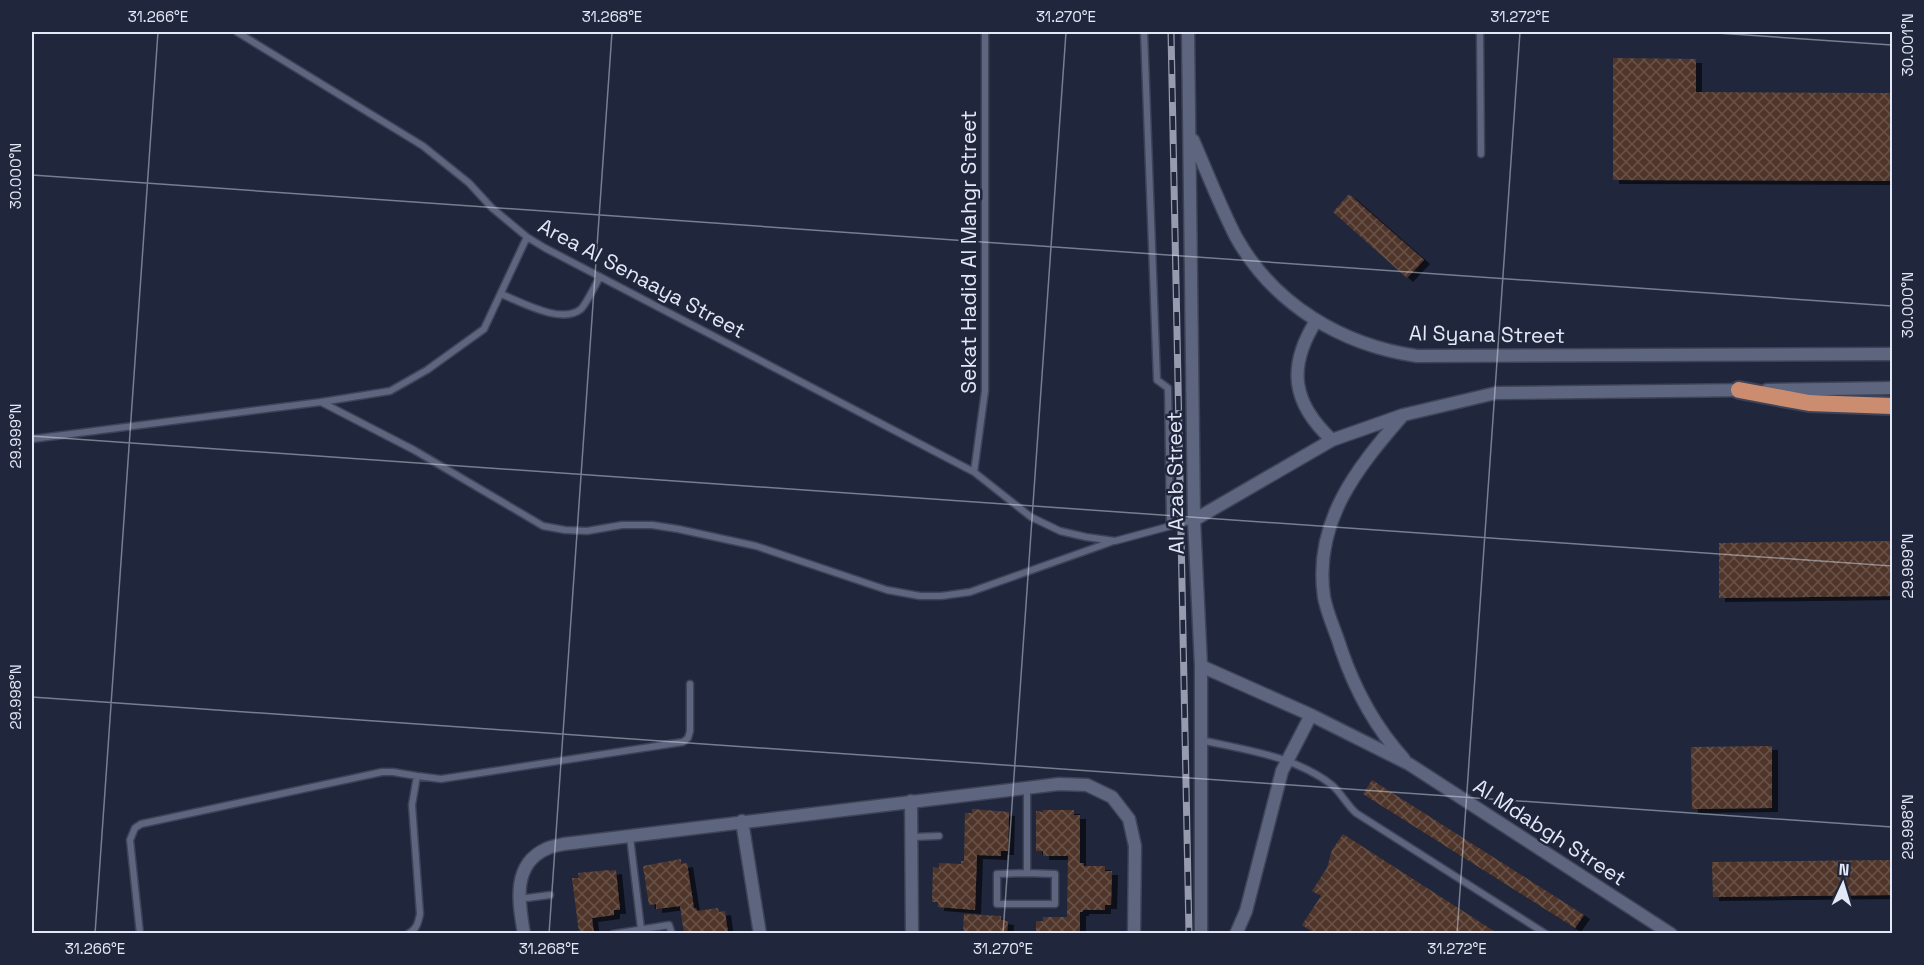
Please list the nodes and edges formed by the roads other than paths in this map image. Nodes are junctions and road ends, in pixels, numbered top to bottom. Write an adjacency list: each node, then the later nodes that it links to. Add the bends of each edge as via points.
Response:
1 (237, 32): 8 (lane, Area Al Senaaya Street, via 423,146)
2 (985, 32): 20 (lane, Sekat Hadid Al Mahgr Street, via 985,391)
3 (1144, 32): 22 (lane, via 1157,380 1168,388)
4 (1188, 32): 6 (street, Al Azab Street)
5 (1480, 32): 7 (lane)
6 (1190, 135): 11 (street, Al Syana Street, via 1250,258 1264,277); 21 (street, Al Azab Street)
7 (1480, 154)
8 (527, 237): 9 (lane, Area Al Senaaya Street); 10 (lane)
9 (600, 276): 10 (lane, via 580,309 564,315); 20 (lane, Area Al Senaaya Street)
10 (501, 294): 15 (lane, via 484,329 427,370 390,392)
11 (1316, 321): 12 (street, Al Syana Street, via 1355,340 1417,356); 19 (street, via 1304,340 1298,361 1298,384 1316,425)
12 (1893, 354)
13 (1893, 388): 14 (street)
14 (1739, 390): 16 (highway, via 1809,403); 17 (street, via 1496,393)
15 (321, 402): 18 (lane); 23 (lane, via 414,450 543,526 587,531 652,525 689,531 756,546 887,591 920,596 970,592)
16 (1893, 406)
17 (1403, 415): 19 (street); 29 (street, Al Mdabgh Street, via 1342,496 1329,529 1323,581 1324,598 1355,687 1380,730)
18 (32, 439)
19 (1332, 440): 21 (street)
20 (974, 472): 23 (lane, Area Al Senaaya Street, via 1031,517 1060,531)
21 (1194, 520): 22 (lane); 24 (street, Al Azab Street)
22 (1170, 526): 23 (lane)
23 (1115, 541)
24 (1200, 666): 26 (street, Al Mdabgh Street); 27 (street, Al Azab Street)
25 (690, 684): 30 (lane, via 690,731 683,742 441,779)
26 (1311, 715): 28 (street); 29 (street, Al Mdabgh Street)
27 (1201, 740): 28 (lane); 50 (street, Al Azab Street)
28 (1287, 760): 51 (street, via 1246,911); 52 (lane, via 1333,787 1366,820)
29 (1409, 764): 41 (street, Al Mdabgh Street)
30 (417, 776): 42 (lane, via 382,772 135,828 130,840); 43 (lane, via 412,805 420,914 418,924)
31 (1027, 788): 32 (street); 37 (lane); 49 (street, via 1087,785 1112,797 1129,819 1136,846)
32 (911, 801): 33 (street); 36 (street)
33 (742, 821): 34 (street); 47 (street)
34 (630, 836): 39 (street, via 545,849 529,862 520,879); 40 (lane)
35 (939, 836): 36 (lane)
36 (912, 837): 48 (street)
37 (1027, 873): 37 (lane, via 1055,873 1055,904 997,904 997,874)
38 (549, 895): 39 (lane)
39 (519, 899): 44 (street)
40 (641, 929): 45 (lane); 46 (lane, via 669,925)
41 (1665, 932)
42 (140, 933)
43 (408, 933)
44 (524, 933)
45 (613, 933)
46 (672, 933)
47 (760, 933)
48 (912, 933)
49 (1134, 933)
50 (1201, 933)
51 (1236, 933)
52 (1546, 933)

